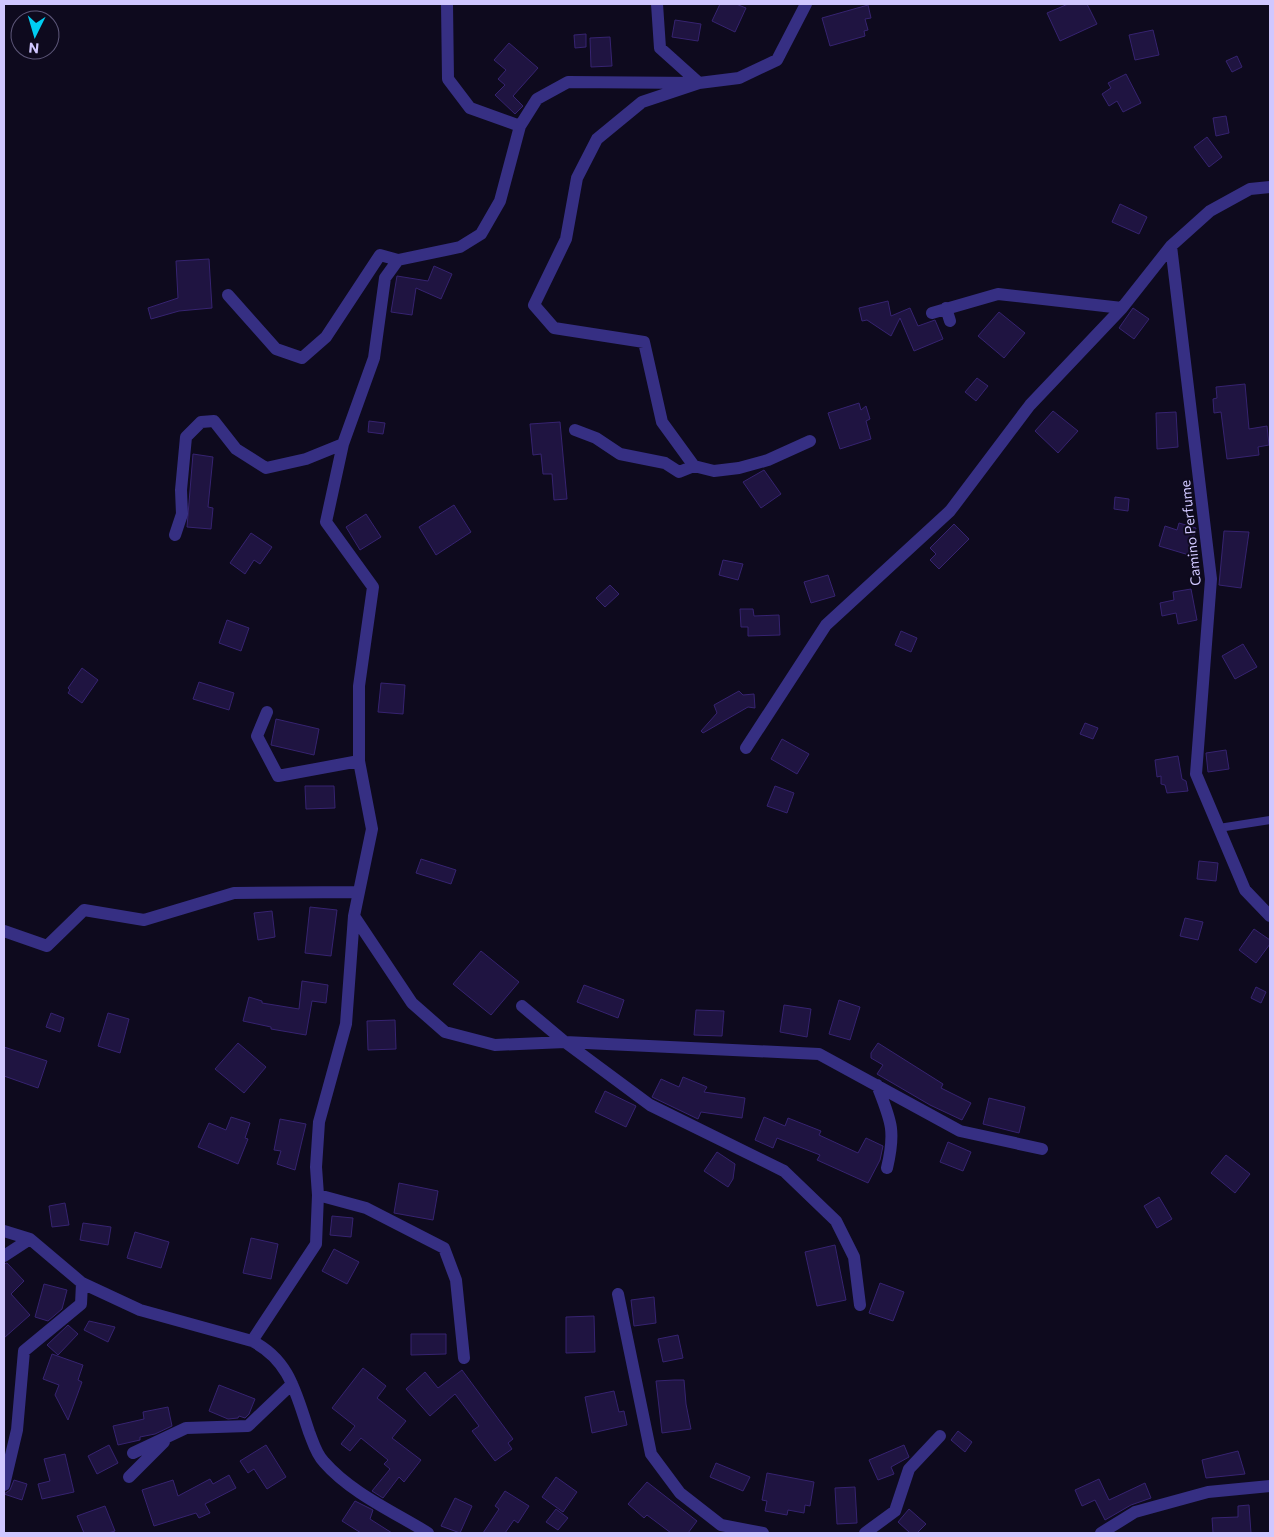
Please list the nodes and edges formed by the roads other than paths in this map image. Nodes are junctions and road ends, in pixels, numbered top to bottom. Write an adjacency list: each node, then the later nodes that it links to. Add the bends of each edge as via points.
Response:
1 (447, 4): 5 (street, via 448,79 470,108)
2 (657, 4): 4 (street, via 660,48)
3 (806, 4): 4 (street, via 777,60 739,78)
4 (699, 83): 5 (street, via 568,82 538,99); 17 (street, via 642,102 597,140 577,178 566,239 534,305 554,328 644,342 662,422)
5 (520, 126): 8 (street, via 500,201 481,234 460,247)
6 (1270, 187): 7 (street, via 1250,189 1210,211)
7 (1171, 246): 11 (street); 23 (street, Camino Perfume, via 1212,579 1196,774)
8 (398, 260): 9 (street, via 380,255 326,337 302,358 276,349); 16 (street, via 385,278 374,358)
9 (228, 295)
10 (946, 308): 11 (street, via 998,294); 12 (street); 13 (street)
11 (1122, 308): 20 (street, via 1030,405 950,511 826,625)
12 (932, 312)
13 (950, 321)
14 (575, 430): 17 (street, via 596,438 620,454 665,463 679,472)
15 (810, 441): 17 (street, via 768,460 738,468 714,471)
16 (343, 444): 18 (street, via 306,459 266,468 236,449 214,421 201,422 186,437 182,514); 21 (street, via 326,522 373,587 359,686)
17 (694, 466)
18 (175, 535)
19 (267, 712): 21 (street, via 257,736 278,776)
20 (746, 748)
21 (359, 761): 24 (street, via 372,829)
22 (1270, 820): 23 (lane)
23 (1219, 828): 26 (street, Camino Perfume, via 1245,890)
24 (358, 892): 25 (street); 27 (street, via 234,893 144,920 84,910 47,946)
25 (354, 916): 29 (street, via 412,1003 445,1032 495,1046); 33 (street, via 346,1024 319,1122)
26 (1270, 916)
27 (4, 931)
28 (522, 1006): 29 (street)
29 (565, 1042): 30 (street, via 819,1054); 39 (street, via 650,1105 784,1171 836,1221 854,1257)
30 (877, 1085): 31 (street, via 960,1130); 32 (street, via 892,1124 892,1145)
31 (1042, 1148)
32 (886, 1168)
33 (318, 1195): 40 (street, via 316,1244); 41 (street, via 366,1208 444,1248 456,1280)
34 (4, 1231): 35 (street)
35 (30, 1239): 36 (street); 37 (street)
36 (4, 1256)
37 (82, 1283): 40 (street, via 140,1310); 47 (street, via 81,1304 24,1351 17,1430)
38 (618, 1294): 49 (street, via 651,1454 680,1492)
39 (860, 1305)
40 (252, 1341): 42 (street, via 276,1357)
41 (464, 1358)
42 (292, 1384): 43 (street, via 248,1426 186,1428); 50 (street, via 323,1462 353,1487)
43 (171, 1435): 45 (street); 46 (street)
44 (940, 1436): 52 (street, via 909,1469 895,1511)
45 (133, 1452)
46 (128, 1477)
47 (4, 1485)
48 (1270, 1486): 53 (street, via 1208,1492 1162,1504 1134,1512)
49 (718, 1529): 51 (street)
50 (428, 1533)
51 (763, 1533)
52 (865, 1533)
53 (1101, 1533)

